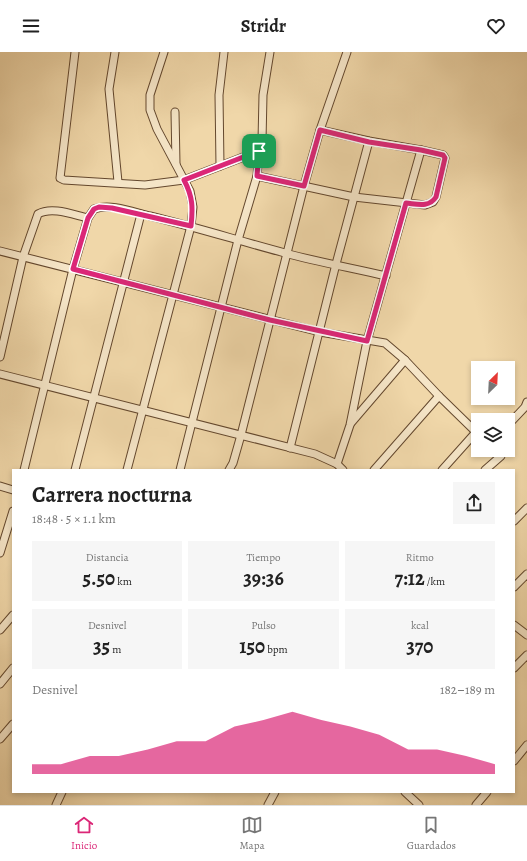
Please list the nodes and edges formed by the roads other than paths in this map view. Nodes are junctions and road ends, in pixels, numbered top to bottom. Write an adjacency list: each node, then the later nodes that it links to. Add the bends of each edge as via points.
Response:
1 (75, 52): 16 (street, via 60,178)
2 (115, 52): 16 (street, via 109,89)
3 (164, 52): 12 (street, via 150,95 150,110)
4 (224, 52): 13 (street, via 219,95)
5 (270, 52): 11 (street, via 263,95 262,141)
6 (347, 52): 8 (street)
7 (175, 112): 12 (street)
8 (320, 130): 9 (street); 17 (street)
9 (369, 142): 10 (street); 18 (street)
10 (421, 150): 19 (street); 19 (street, via 443,155 445,158 436,197 429,204)
11 (259, 151): 13 (street); 14 (street)
12 (176, 164): 15 (street)
13 (220, 166): 15 (street)
14 (257, 176): 17 (street); 23 (street)
15 (184, 180): 16 (street, via 145,185); 22 (street, via 190,191 193,207)
16 (118, 182)
17 (304, 186): 18 (street); 25 (street)
18 (354, 198): 19 (street); 27 (street)
19 (406, 203): 29 (street)
20 (141, 214): 21 (street, via 99,207 94,209); 22 (street); 30 (street)
21 (88, 218): 26 (street, via 43,211 38,214); 28 (street)
22 (191, 226): 23 (street); 31 (street)
23 (238, 240): 25 (street); 32 (street)
24 (0, 251): 26 (street)
25 (286, 254): 27 (street); 33 (street)
26 (23, 257): 28 (street); 36 (street)
27 (336, 264): 29 (street); 34 (street)
28 (73, 269): 30 (street); 39 (street)
29 (386, 276): 35 (street)
30 (124, 282): 31 (street); 41 (street)
31 (174, 295): 32 (street); 43 (street)
32 (221, 307): 33 (street); 45 (street)
33 (270, 320): 34 (street); 48 (street)
34 (320, 332): 35 (street); 50 (street)
35 (367, 341): 37 (street, via 385,343); 46 (street)
36 (0, 357)
37 (405, 360): 40 (street); 46 (street)
38 (0, 374): 39 (street)
39 (44, 385): 41 (street); 53 (street)
40 (439, 396): 47 (street); 59 (street)
41 (94, 397): 43 (street); 54 (street)
42 (527, 402): 44 (street)
43 (143, 411): 45 (street); 55 (street)
44 (515, 418)
45 (192, 422): 48 (street); 56 (street)
46 (350, 425): 52 (street)
47 (471, 427)
48 (241, 435): 50 (street); 57 (street)
49 (471, 439): 60 (street)
50 (290, 448): 52 (street, via 314,454)
51 (500, 457): 61 (street)
52 (337, 464): 58 (street)
53 (24, 469)
54 (75, 469)
55 (127, 469)
56 (180, 469)
57 (230, 469)
58 (342, 469)
59 (375, 469)
60 (443, 469)
61 (486, 469)
62 (0, 486): 63 (street)
63 (12, 490)
64 (527, 508): 66 (street)
65 (12, 514): 67 (street)
66 (515, 520)
67 (0, 553)
68 (527, 574): 69 (street)
69 (515, 586)
70 (12, 616): 72 (street)
71 (515, 626): 73 (street)
72 (0, 630)
73 (527, 635)
74 (527, 654): 75 (street)
75 (515, 667)
76 (12, 669): 77 (street)
77 (0, 684)
78 (12, 725): 79 (street)
79 (0, 739)
80 (527, 745): 81 (street)
81 (515, 760)
82 (62, 793): 85 (street)
83 (406, 793): 86 (street)
84 (486, 793): 87 (street)
85 (56, 805)
86 (419, 805)
87 (476, 805)

